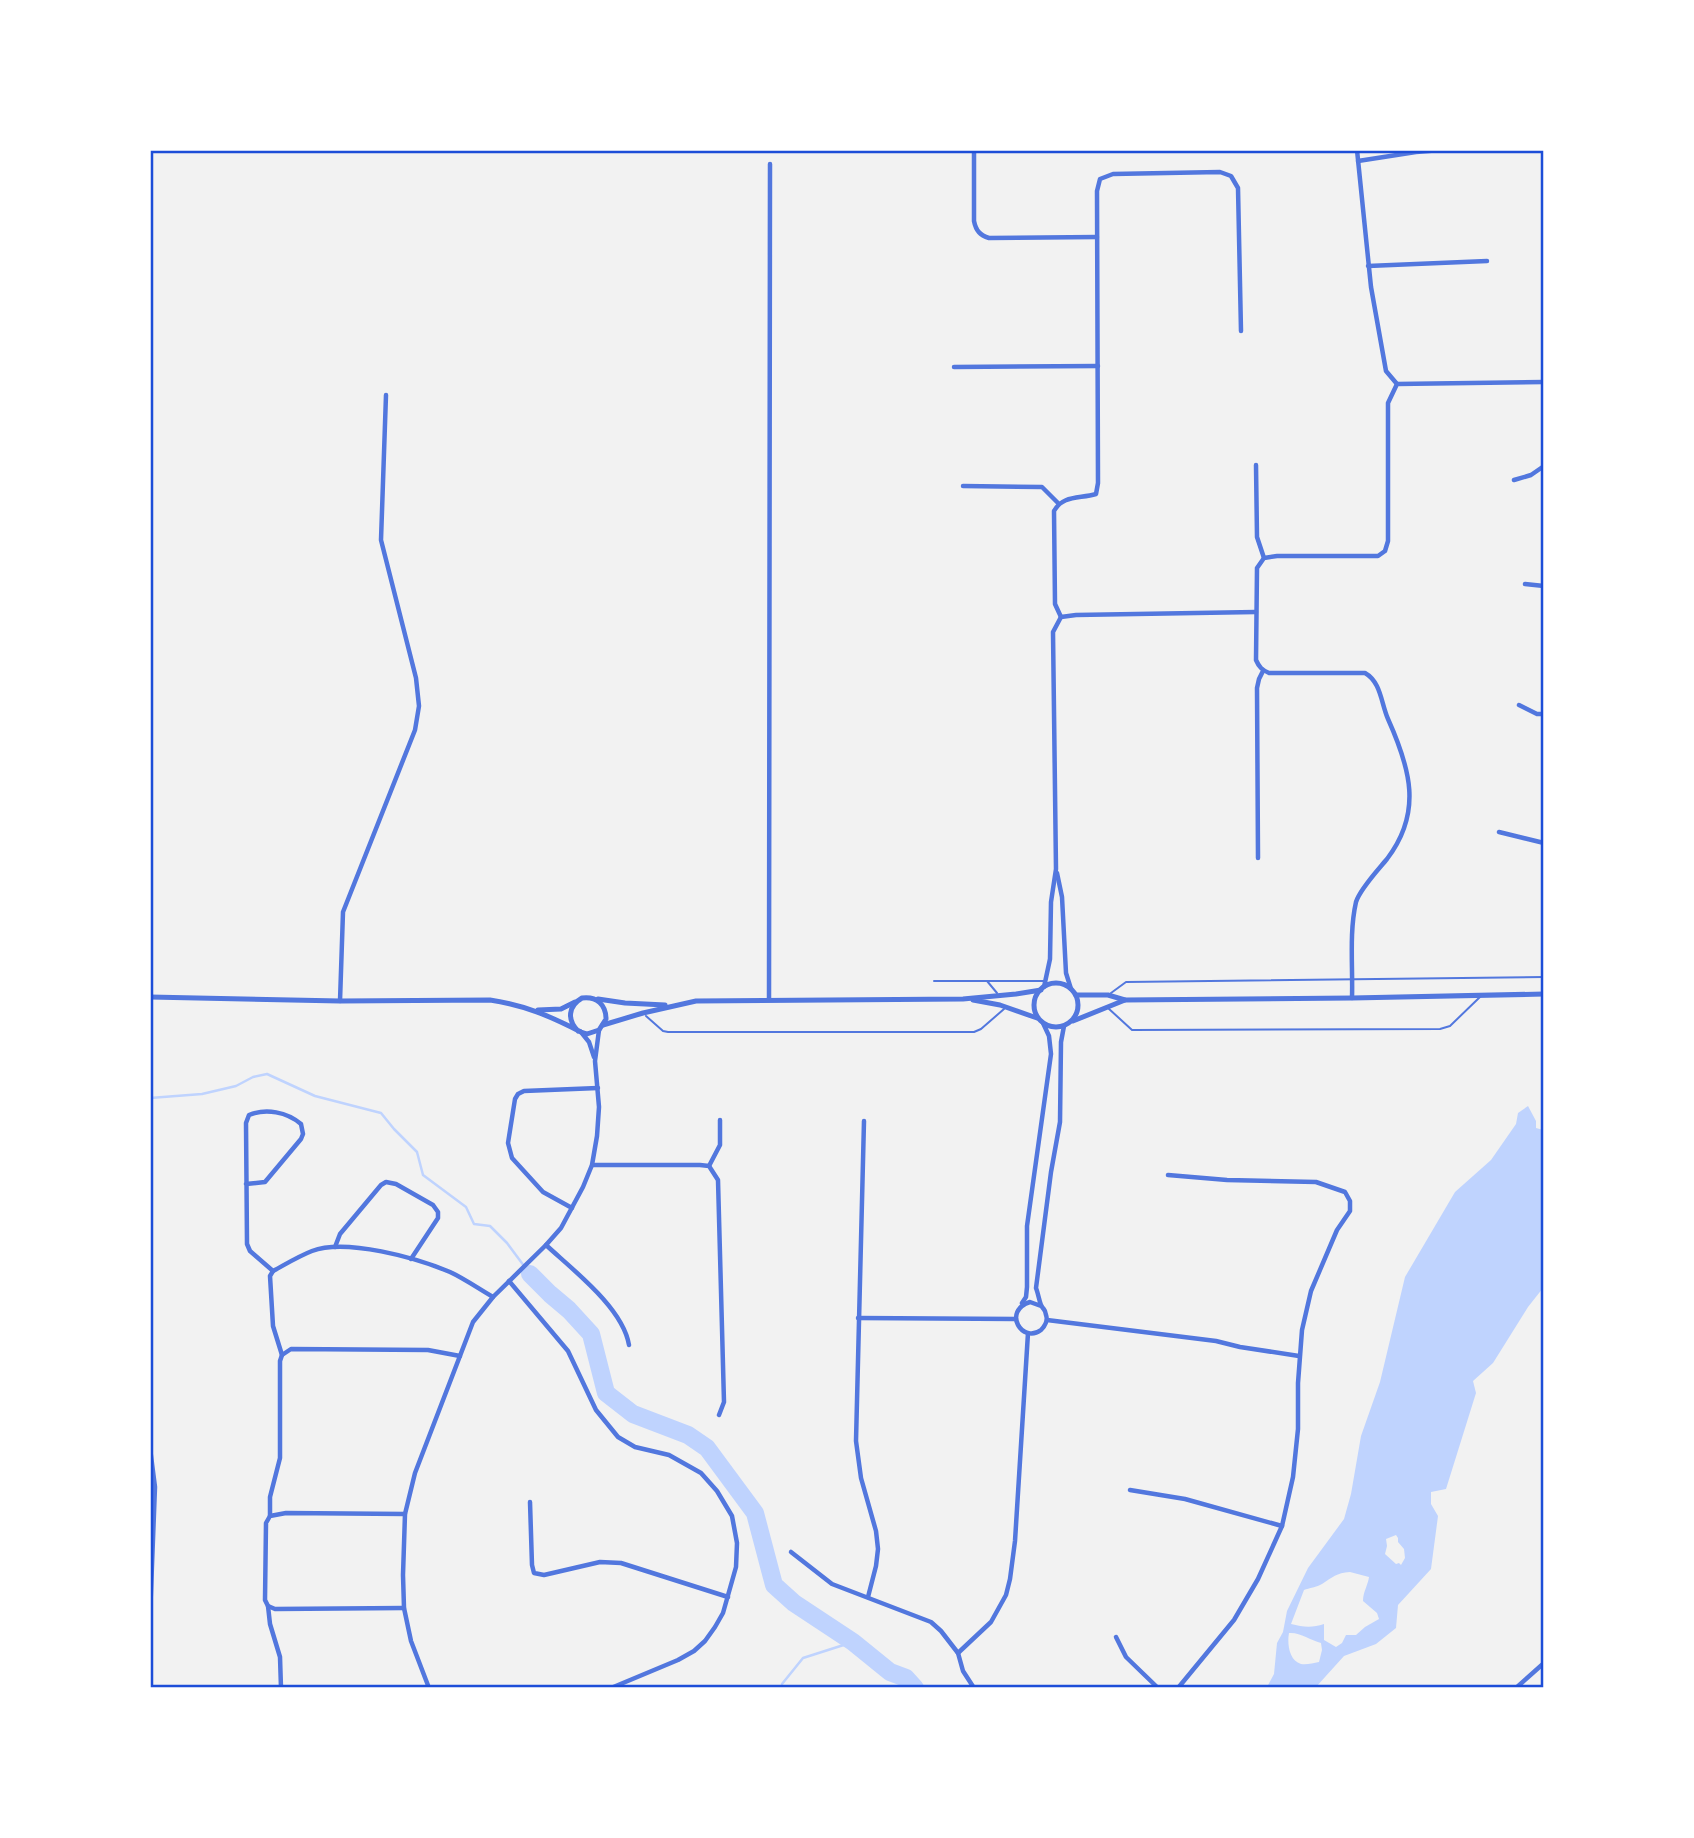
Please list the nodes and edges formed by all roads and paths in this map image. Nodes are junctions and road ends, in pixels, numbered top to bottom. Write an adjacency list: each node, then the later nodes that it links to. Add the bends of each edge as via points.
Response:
1 (974, 150): 6 (street, via 974,221 982,236)
2 (1357, 150): 4 (street)
3 (1441, 150): 4 (street)
4 (1359, 162): 8 (street)
5 (769, 164): 47 (street)
6 (1097, 237): 9 (street, via 1100,179 1113,174 1220,172 1231,176 1238,188); 10 (street)
7 (1488, 261): 8 (street)
8 (1368, 266): 13 (street, via 1386,371)
9 (1241, 331)
10 (1098, 366): 11 (street); 19 (street, via 1096,494)
11 (954, 367)
12 (1544, 383): 13 (street)
13 (1397, 384): 20 (street, via 1388,403 1385,551 1378,556)
14 (386, 395): 49 (street, via 381,540 419,706 415,730 343,912)
15 (1256, 465): 20 (street, via 1257,537)
16 (1544, 466): 17 (street)
17 (1514, 480)
18 (963, 486): 19 (street, via 1042,487)
19 (1058, 503): 24 (street, via 1054,511 1055,604)
20 (1264, 558): 23 (street, via 1256,568)
21 (1525, 584): 22 (street)
22 (1544, 586)
23 (1256, 612): 24 (street); 25 (street, via 1256,660)
24 (1061, 617): 31 (street, via 1053,632)
25 (1263, 671): 30 (street, via 1257,688); 33 (street, via 1365,673 1373,677 1402,751 1409,777 1409,816 1398,844 1357,898)
26 (1519, 705): 27 (street)
27 (1544, 714)
28 (1499, 832): 29 (street)
29 (1544, 843)
30 (1258, 858)
31 (1056, 869): 36 (street, via 1050,959); 37 (street)
32 (1544, 977): 33 (lane)
33 (1353, 978): 40 (lane, via 1126,982); 45 (street)
34 (987, 980): 35 (lane); 36 (lane); 41 (lane)
35 (934, 981)
36 (1043, 986): 37 (street, via 1058,983); 41 (street); 56 (street, via 1034,1007)
37 (1071, 989): 39 (street)
38 (1544, 994): 42 (street)
39 (1076, 995): 40 (street); 57 (street)
40 (1108, 995): 48 (street)
41 (999, 996): 46 (street)
42 (1481, 996): 45 (street); 53 (lane, via 1450,1026 1440,1029 1132,1030)
43 (150, 997): 49 (street)
44 (595, 998): 50 (street); 51 (street); 59 (street, via 604,1007 606,1019)
45 (1352, 998): 48 (street)
46 (963, 999): 47 (street); 52 (street)
47 (769, 1000): 51 (street, via 696,1001)
48 (1125, 1000): 53 (street)
49 (340, 1001): 54 (street, via 490,1000)
50 (577, 1001): 54 (street, via 561,1009); 60 (street, via 570,1020)
51 (673, 1006): 55 (street)
52 (1008, 1007): 55 (lane, via 974,1032 668,1032); 56 (street)
53 (1107, 1007): 57 (street)
54 (534, 1010): 60 (street)
55 (643, 1013): 59 (street)
56 (1041, 1021): 58 (street); 77 (street, via 1051,1054 1027,1226 1026,1297)
57 (1073, 1021): 58 (street)
58 (1064, 1026): 76 (street, via 1060,1122 1037,1288)
59 (601, 1028): 60 (street); 61 (street)
60 (580, 1032): 61 (street)
61 (595, 1061): 62 (street)
62 (598, 1088): 65 (street); 69 (street, via 524,1091 515,1099 508,1143 512,1158 543,1192)
63 (720, 1120): 66 (street, via 720,1145)
64 (864, 1121): 78 (street)
65 (592, 1165): 66 (street); 69 (street)
66 (709, 1166): 86 (street, via 718,1180 724,1402)
67 (1168, 1175): 85 (street, via 1316,1182 1345,1192 1350,1212 1337,1230 1311,1291)
68 (246, 1184): 68 (street, via 265,1182 301,1139 303,1128 298,1121 271,1111 248,1115); 73 (street, via 247,1244)
69 (572, 1208): 70 (street)
70 (547, 1245): 74 (street); 82 (street, via 602,1297 628,1335)
71 (335, 1247): 72 (street); 72 (street, via 340,1234 386,1182 433,1205 438,1212); 73 (street, via 313,1250)
72 (411, 1259): 75 (street, via 451,1272)
73 (273, 1270): 83 (street, via 273,1326)
74 (509, 1281): 75 (street); 95 (street, via 568,1351 596,1410 618,1437 635,1447 668,1455 701,1473 717,1491 732,1516 737,1543)
75 (493, 1297): 84 (street, via 473,1322)
76 (1041, 1306): 77 (street, via 1030,1302); 80 (street)
77 (1020, 1307): 79 (street)
78 (858, 1318): 79 (street); 96 (street, via 856,1441 877,1549)
79 (1016, 1319): 81 (street, via 1019,1328)
80 (1046, 1320): 81 (street, via 1039,1331); 85 (street)
81 (1028, 1333): 101 (street, via 1010,1579 991,1622)
82 (629, 1345)
83 (282, 1355): 84 (street, via 291,1349 428,1350); 91 (street, via 280,1458)
84 (460, 1356): 90 (street, via 415,1473)
85 (1299, 1356): 92 (street, via 1295,1465)
86 (719, 1415)
87 (150, 1448): 93 (street, via 155,1487)
88 (1130, 1490): 92 (street, via 1185,1499)
89 (530, 1502): 95 (street, via 534,1573 621,1563)
90 (405, 1514): 91 (street); 98 (street)
91 (270, 1516): 97 (street, via 265,1536)
92 (1282, 1526): 108 (street, via 1234,1620)
93 (152, 1552): 99 (street)
94 (791, 1552): 96 (street, via 832,1584)
95 (728, 1597): 105 (street, via 715,1627 694,1651)
96 (868, 1597): 101 (street, via 931,1622)
97 (268, 1606): 98 (street); 103 (street, via 280,1657)
98 (404, 1608): 104 (street)
99 (150, 1617)
100 (1116, 1637): 107 (street, via 1126,1657)
101 (958, 1653): 106 (street)
102 (1544, 1663): 109 (street)
103 (281, 1688)
104 (429, 1688)
105 (611, 1688)
106 (974, 1688)
107 (1158, 1688)
108 (1178, 1688)
109 (1516, 1688)

